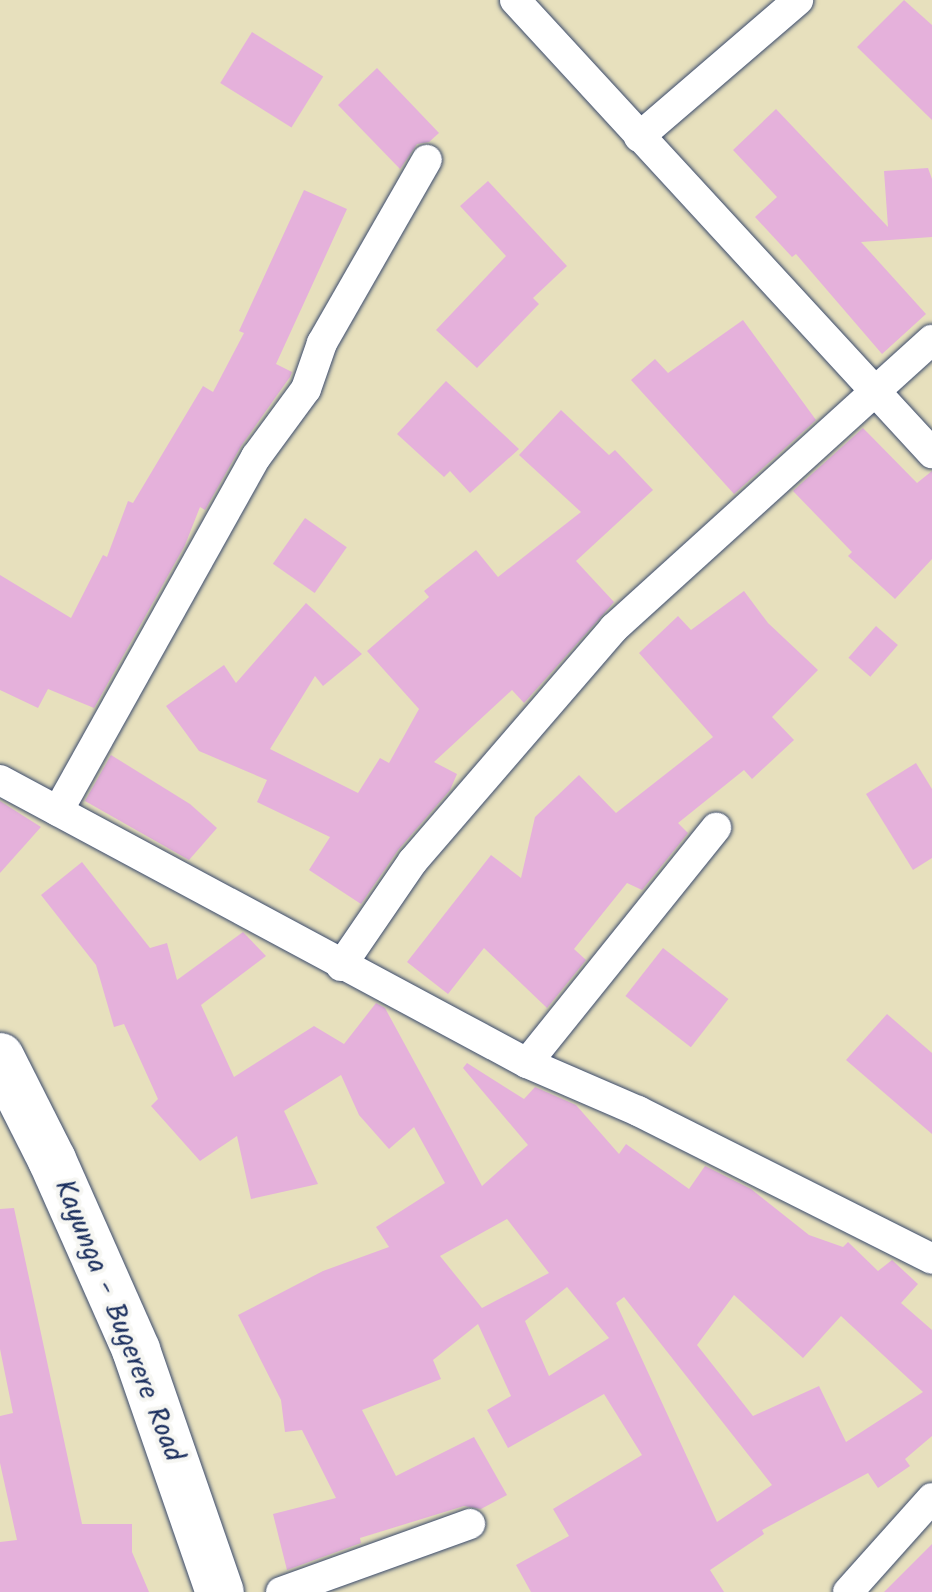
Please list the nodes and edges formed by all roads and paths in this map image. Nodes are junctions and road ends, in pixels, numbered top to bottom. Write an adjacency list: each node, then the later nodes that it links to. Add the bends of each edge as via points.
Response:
1 (515, 0): 3 (street)
2 (798, 0): 3 (street)
3 (639, 138): 6 (street)
4 (427, 160): 9 (street, via 322,343 306,389 256,458)
5 (932, 340): 6 (street)
6 (873, 392): 7 (street); 11 (street, via 614,628 414,860)
7 (932, 453)
8 (0, 780): 9 (street)
9 (58, 811): 11 (street)
10 (716, 828): 13 (street)
11 (340, 966): 13 (street)
12 (0, 1057): 17 (main road, Kayunga - Bugerere Road, via 136,1350)
13 (527, 1063): 14 (street, via 638,1110)
14 (932, 1258)
15 (932, 1498): 19 (street)
16 (470, 1524): 18 (street)
17 (220, 1592)
18 (281, 1592)
19 (848, 1592)

